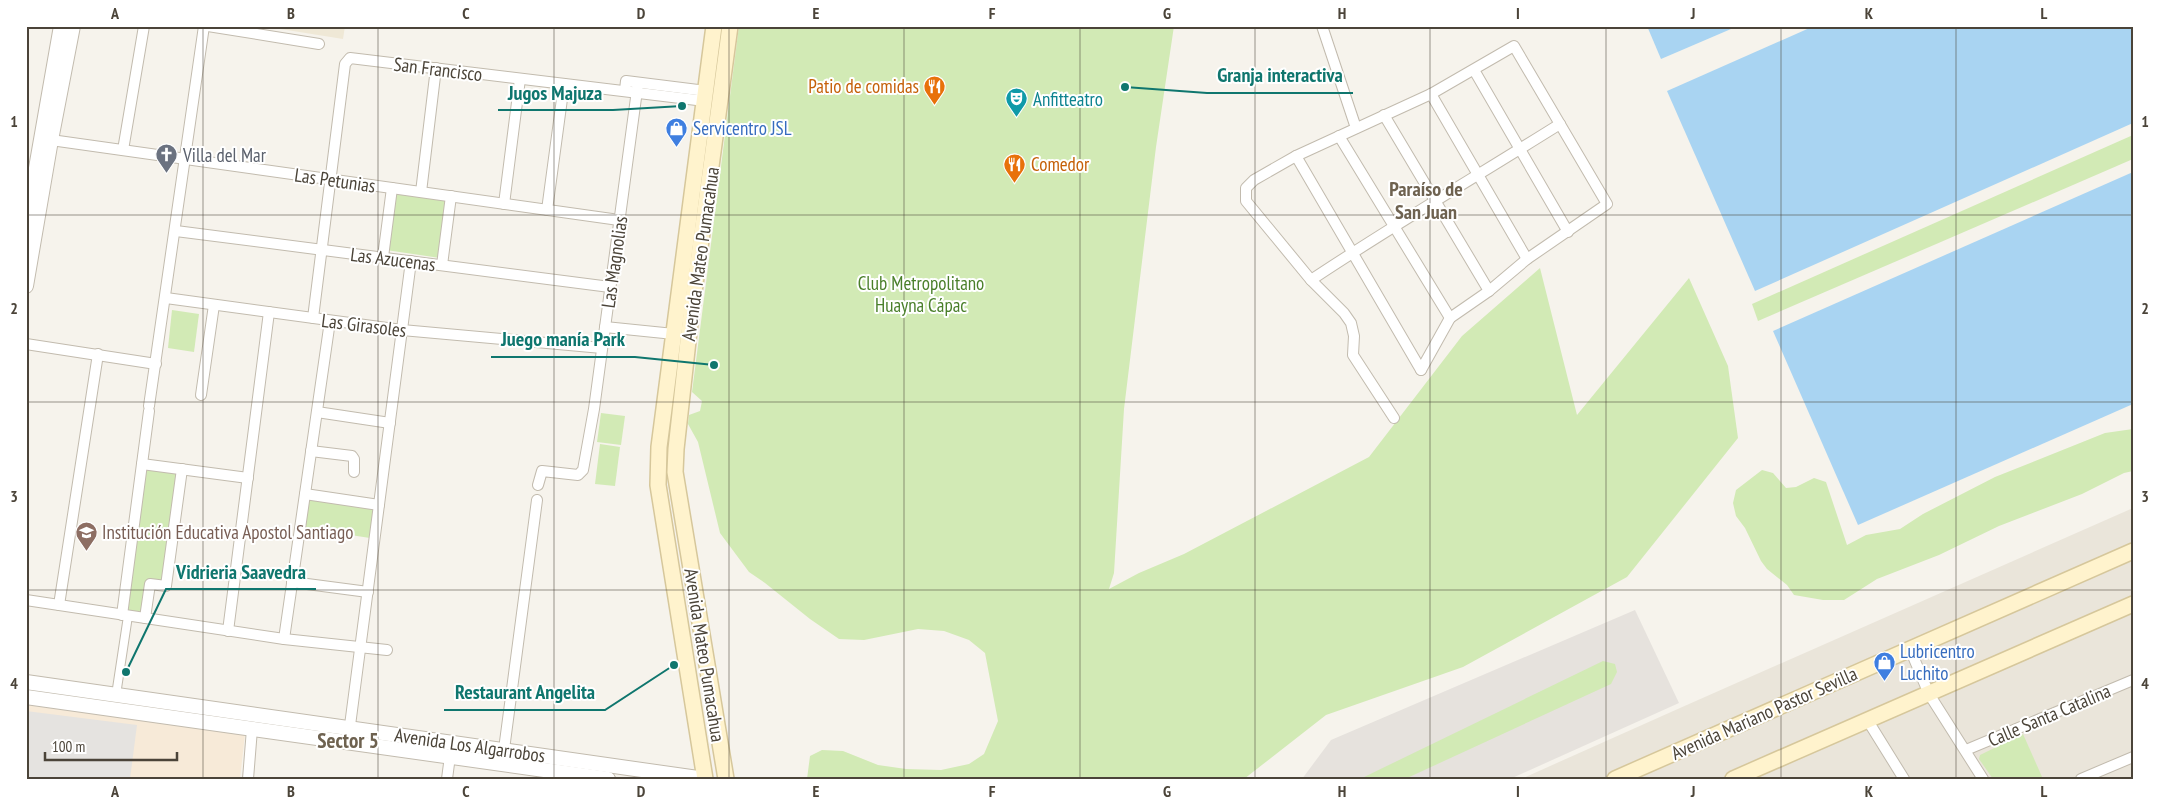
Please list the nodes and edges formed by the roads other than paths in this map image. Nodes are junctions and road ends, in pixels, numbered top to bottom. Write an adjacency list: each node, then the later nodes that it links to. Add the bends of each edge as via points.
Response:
1 (61, 26): 35 (street)
2 (73, 26): 21 (street)
3 (144, 26): 23 (street)
4 (204, 26): 25 (street)
5 (208, 26): 9 (street)
6 (730, 26): 105 (main road, Avenida Mateo Pumacahua, via 691,314 675,472)
7 (1322, 26): 19 (street)
8 (714, 27): 16 (main road, Avenida Mateo Pumacahua)
9 (318, 44)
10 (436, 68): 12 (street, San Francisco); 27 (street, San Francisco, via 350,58 345,64); 29 (street)
11 (1474, 70): 15 (street); 18 (street, via 1514,46); 22 (street)
12 (520, 79): 13 (street, San Francisco); 32 (street)
13 (564, 84): 14 (street, San Francisco); 33 (street)
14 (637, 87): 16 (street, San Francisco); 34 (street, Las Magnolias)
15 (1431, 94): 17 (street); 26 (street)
16 (705, 96): 57 (main road, Avenida Mateo Pumacahua)
17 (1384, 115): 19 (street); 31 (street)
18 (1560, 124): 22 (street); 38 (street, via 1608,204)
19 (1356, 128): 20 (street)
20 (1339, 136): 24 (street); 36 (street)
21 (51, 140): 23 (street, Las Petunias); 46 (street)
22 (1520, 149): 26 (street); 38 (street)
23 (123, 150): 25 (street, Las Petunias)
24 (1296, 156): 40 (street); 45 (street, via 1254,180 1246,188 1245,195 1246,201)
25 (186, 159): 27 (street, Las Petunias); 37 (street)
26 (1478, 175): 31 (street); 42 (street)
27 (331, 179): 28 (street, Las Petunias); 39 (street)
28 (392, 188): 29 (street, Las Petunias); 41 (street)
29 (421, 192): 30 (street, Las Petunias)
30 (451, 196): 32 (street, Las Petunias); 44 (street)
31 (1436, 202): 36 (street); 48 (street)
32 (504, 204): 33 (street, Las Petunias)
33 (547, 210): 34 (street, Las Petunias)
34 (620, 220): 47 (street, Las Magnolias)
35 (26, 225)
36 (1394, 225): 40 (street); 53 (street)
37 (176, 230): 39 (street, Las Azucenas); 49 (street)
38 (1568, 232): 42 (street)
39 (322, 250): 41 (street, Las Azucenas); 52 (street)
40 (1352, 252): 45 (street); 53 (street, via 1421,370)
41 (383, 257): 43 (street, Las Azucenas)
42 (1528, 259): 48 (street)
43 (411, 261): 44 (street, Las Azucenas); 56 (street)
44 (442, 265): 47 (street, Las Azucenas)
45 (1311, 280): 64 (street, via 1351,323 1353,355)
46 (26, 286)
47 (610, 287): 55 (street, Las Magnolias)
48 (1489, 291): 53 (street)
49 (166, 298): 50 (street, Las Girasoles); 61 (street)
50 (214, 305): 51 (street, Las Girasoles); 62 (street)
51 (269, 312): 52 (street, Las Girasoles); 70 (street)
52 (314, 318): 54 (street, Las Girasoles)
53 (1450, 318)
54 (330, 321): 56 (street, Las Girasoles); 63 (street)
55 (605, 327): 57 (street); 59 (street, Las Magnolias)
56 (402, 330): 59 (street, Las Girasoles); 65 (street)
57 (674, 334): 104 (main road, Avenida Mateo Pumacahua, via 659,447 658,485)
58 (26, 344): 60 (street)
59 (602, 348): 71 (street, Las Magnolias, via 583,470 578,475 542,471)
60 (98, 354): 61 (street); 80 (street)
61 (156, 364): 67 (street)
62 (201, 395)
63 (317, 412): 65 (street); 66 (street)
64 (1394, 418)
65 (390, 423): 74 (street)
66 (311, 451): 69 (street, via 352,456); 72 (street)
67 (142, 464): 68 (street); 81 (street)
68 (182, 469): 70 (street); 82 (street, via 166,586 150,584)
69 (354, 472)
70 (248, 478): 83 (street)
71 (538, 485)
72 (305, 494): 74 (street); 76 (street)
73 (537, 500): 98 (street)
74 (379, 504): 77 (street)
75 (2133, 551): 86 (main road, Avenida Mariano Pastor Sevilla)
76 (292, 582): 77 (street); 84 (street)
77 (368, 592): 85 (street)
78 (26, 600): 80 (street)
79 (2133, 604): 91 (main road)
80 (60, 605): 81 (street)
81 (125, 615): 82 (street); 90 (street)
82 (145, 618): 83 (street)
83 (228, 631): 84 (street)
84 (284, 639): 85 (street)
85 (360, 647): 87 (street); 95 (street)
86 (1910, 649): 91 (street); 106 (main road, Avenida Mariano Pastor Sevilla)
87 (387, 650)
88 (2133, 680): 96 (street, Calle Santa Catalina)
89 (26, 682): 90 (street, Avenida Los Algarrobos)
90 (116, 694): 95 (street, Avenida Los Algarrobos)
91 (1929, 694): 93 (main road); 96 (street)
92 (26, 697): 94 (street, Avenida Los Algarrobos)
93 (1868, 721): 100 (main road); 107 (street)
94 (252, 729): 95 (street, Avenida Los Algarrobos); 101 (street)
95 (349, 735): 97 (street, Avenida Los Algarrobos); 98 (street, Avenida Los Algarrobos)
96 (1966, 750): 108 (street)
97 (450, 756): 98 (street, Avenida Los Algarrobos); 102 (street)
98 (503, 757): 103 (street, Avenida Los Algarrobos); 104 (street, Avenida Los Algarrobos)
99 (2133, 757): 109 (street)
100 (1736, 778)
101 (248, 779)
102 (447, 779)
103 (608, 779)
104 (705, 779)
105 (726, 779)
106 (1615, 779)
107 (1904, 779)
108 (1983, 779)
109 (2081, 779)

